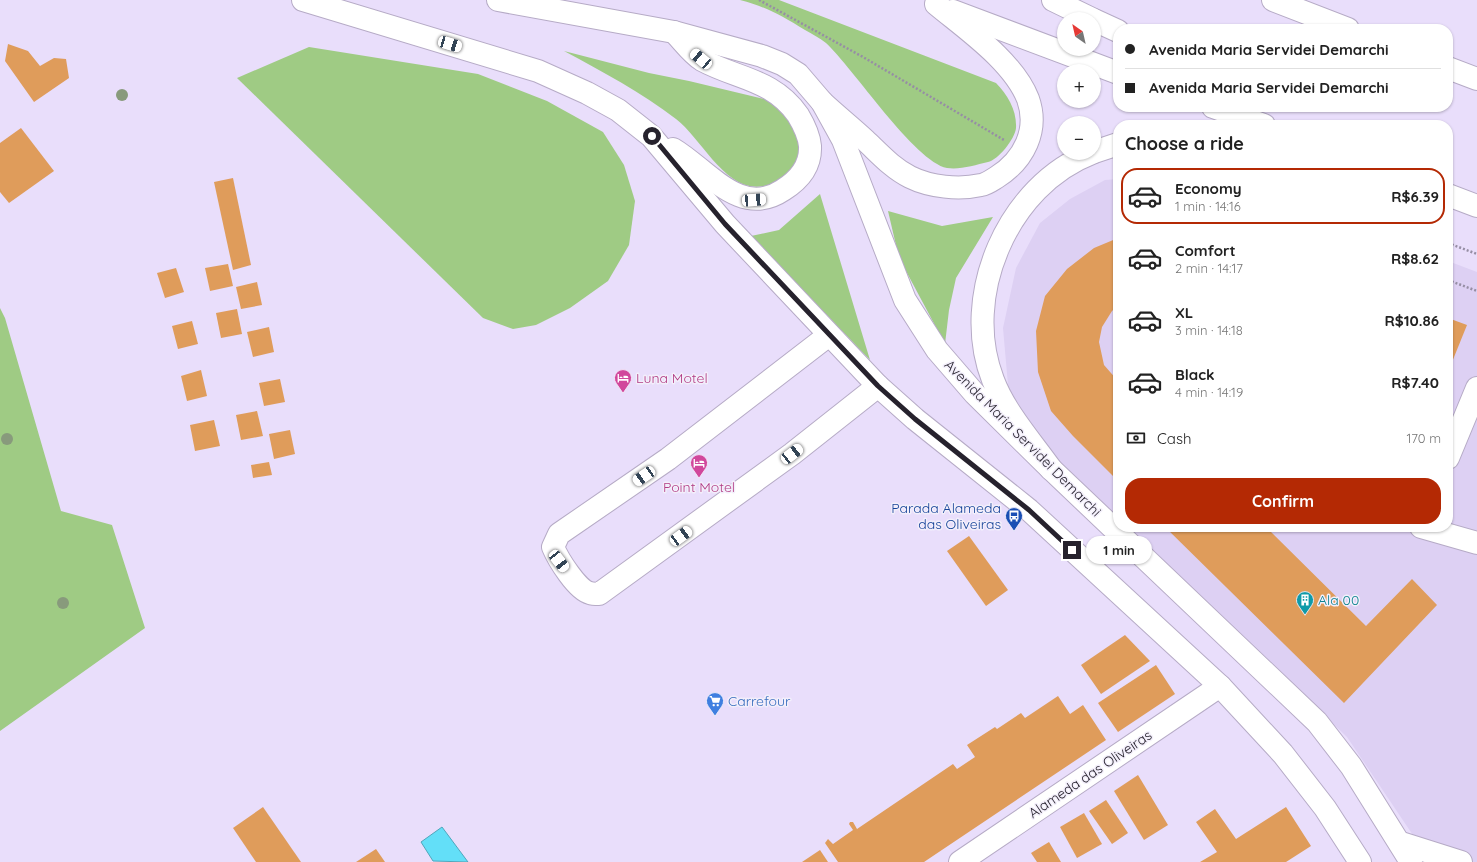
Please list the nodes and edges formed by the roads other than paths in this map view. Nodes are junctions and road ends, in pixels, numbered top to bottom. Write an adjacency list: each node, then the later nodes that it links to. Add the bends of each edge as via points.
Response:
1 (303, 0): 19 (main road, via 538,71 618,110)
2 (498, 0): 10 (main road, Avenida Maria Servidei Demarchi)
3 (1053, 0): 6 (main road)
4 (1273, 0): 8 (main road)
5 (931, 2): 12 (main road); 14 (main road, via 999,59 1022,88 1031,110 1030,135 1024,151 1007,170 982,185 960,187 931,184 910,177 894,166)
6 (1078, 12)
7 (1101, 23): 9 (main road)
8 (1335, 24)
9 (1113, 29)
10 (674, 32): 14 (main road, Avenida Maria Servidei Demarchi, via 751,52 782,64 798,74); 19 (main road, via 701,59 764,85 788,102 808,134 808,161 800,177 790,186 772,197 754,200 728,190 678,152)
11 (1453, 70): 13 (main road)
12 (1113, 71)
13 (1477, 79)
14 (822, 102): 29 (main road, Avenida Maria Servidei Demarchi, via 848,152 913,315 955,372)
15 (1228, 112): 17 (main road)
16 (1263, 112): 18 (main road)
17 (1250, 120)
18 (1274, 120)
19 (652, 136): 25 (main road, via 725,224)
20 (1113, 146): 21 (main road)
21 (1101, 150)
22 (1081, 160): 29 (main road, via 1060,172 1020,208 996,256 984,301 985,345 993,380 1007,406)
23 (1453, 197): 24 (main road)
24 (1477, 206)
25 (829, 335): 26 (main road); 26 (main road, via 668,459 559,534 553,547 559,561 573,579 589,594 600,594 792,454)
26 (878, 386): 34 (main road, via 915,419 1029,510)
27 (1477, 388): 28 (main road)
28 (1453, 446)
29 (1051, 469): 30 (main road, Avenida Maria Servidei Demarchi)
30 (1113, 528)
31 (1117, 532): 35 (main road, Avenida Maria Servidei Demarchi, via 1317,722 1351,766)
32 (1442, 532): 33 (main road)
33 (1477, 543)
34 (1220, 686): 36 (main road, Alameda das Oliveiras); 37 (main road, via 1283,754 1325,808)
35 (1400, 843): 38 (main road, Avenida Maria Servidei Demarchi); 39 (main road)
36 (960, 862)
37 (1360, 862)
38 (1411, 862)
39 (1461, 862)

